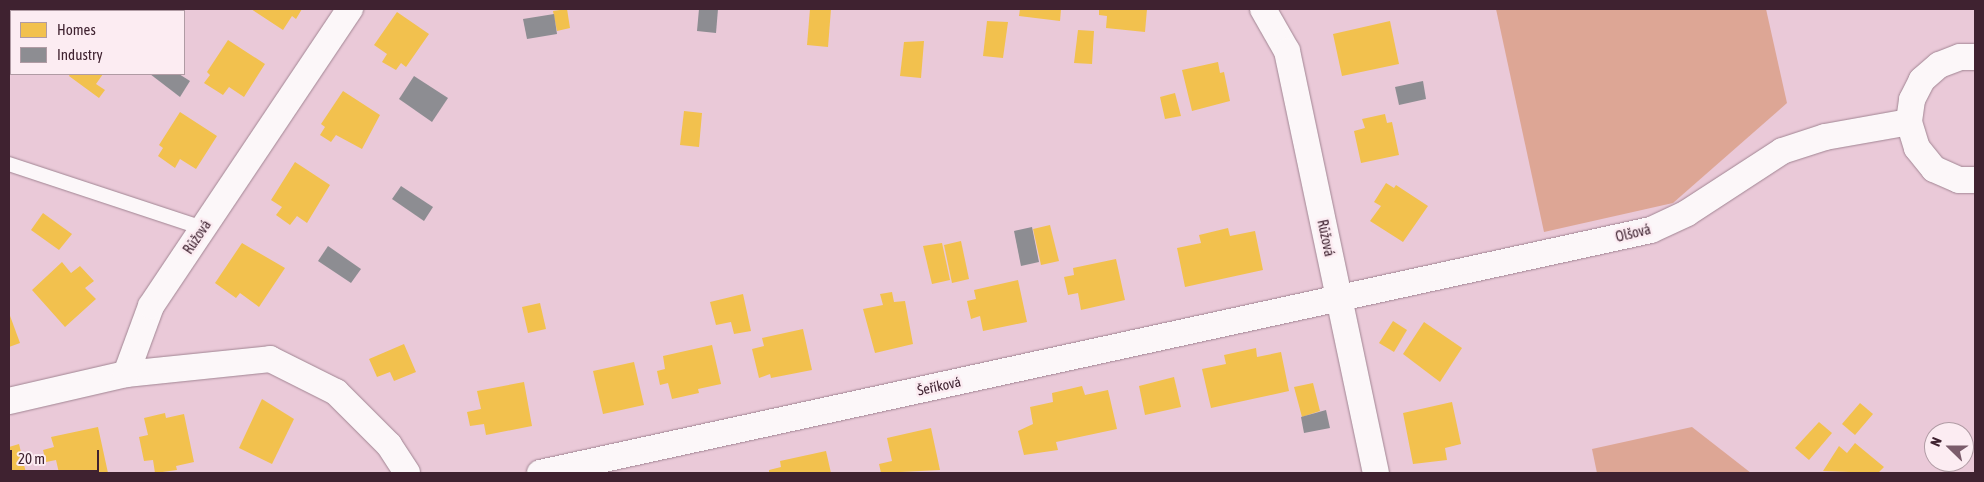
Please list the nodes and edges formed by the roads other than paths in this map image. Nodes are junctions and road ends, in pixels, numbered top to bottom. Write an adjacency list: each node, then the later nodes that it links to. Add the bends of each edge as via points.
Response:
1 (350, 9): 7 (street, Růžová)
2 (1263, 9): 8 (street, Růžová, via 1286,51)
3 (1975, 57): 4 (street, via 1960,57 1939,65 1922,80 1912,100)
4 (1909, 122): 6 (street, via 1917,148 1934,169 1958,180); 8 (street, Olšová, via 1825,137 1782,150 1687,213 1651,230)
5 (9, 164): 7 (lane)
6 (1975, 180)
7 (203, 228): 9 (street, Růžová, via 150,306)
8 (1339, 298): 12 (street, Šeříková); 13 (street, Růžová)
9 (126, 374): 10 (street); 11 (street, via 270,359 336,392 390,446)
10 (9, 401)
11 (407, 473)
12 (540, 473)
13 (1376, 473)

